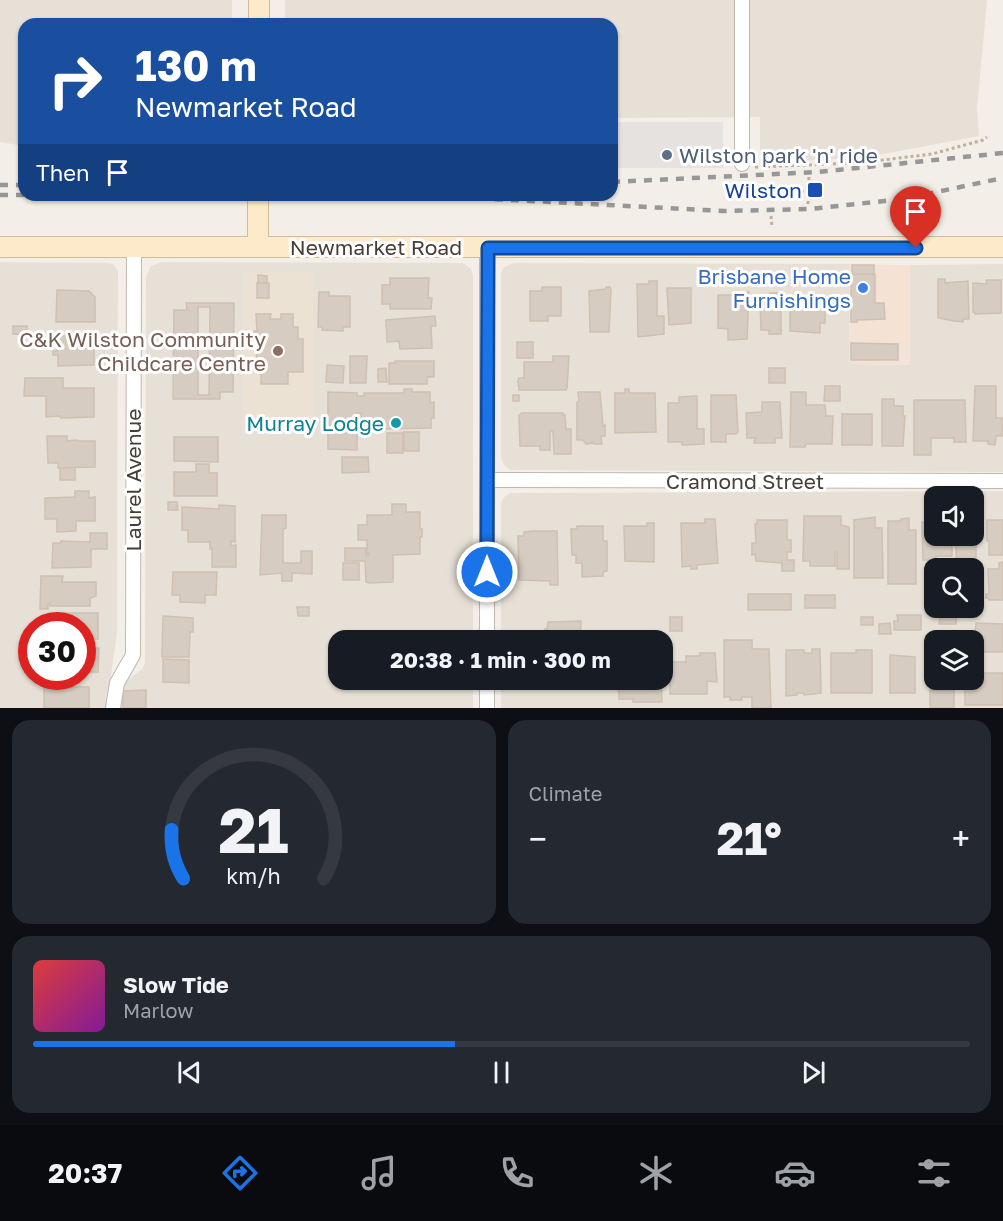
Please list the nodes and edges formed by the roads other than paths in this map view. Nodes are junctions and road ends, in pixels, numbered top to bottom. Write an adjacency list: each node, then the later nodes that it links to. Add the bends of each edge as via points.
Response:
1 (259, 0): 3 (main road)
2 (742, 0): 4 (street)
3 (259, 18)
4 (742, 164)
5 (258, 204): 7 (main road)
6 (0, 247): 8 (main road, Newmarket Road)
7 (258, 247): 8 (main road, Newmarket Road); 9 (main road, Newmarket Road)
8 (134, 248): 15 (street, Laurel Avenue, via 134,655 117,683)
9 (488, 248): 10 (main road, Newmarket Road); 11 (street)
10 (1003, 248)
11 (487, 480): 12 (street, Cramond Street); 13 (street)
12 (1003, 481)
13 (487, 630)
14 (487, 690): 16 (street)
15 (113, 708)
16 (487, 708)

